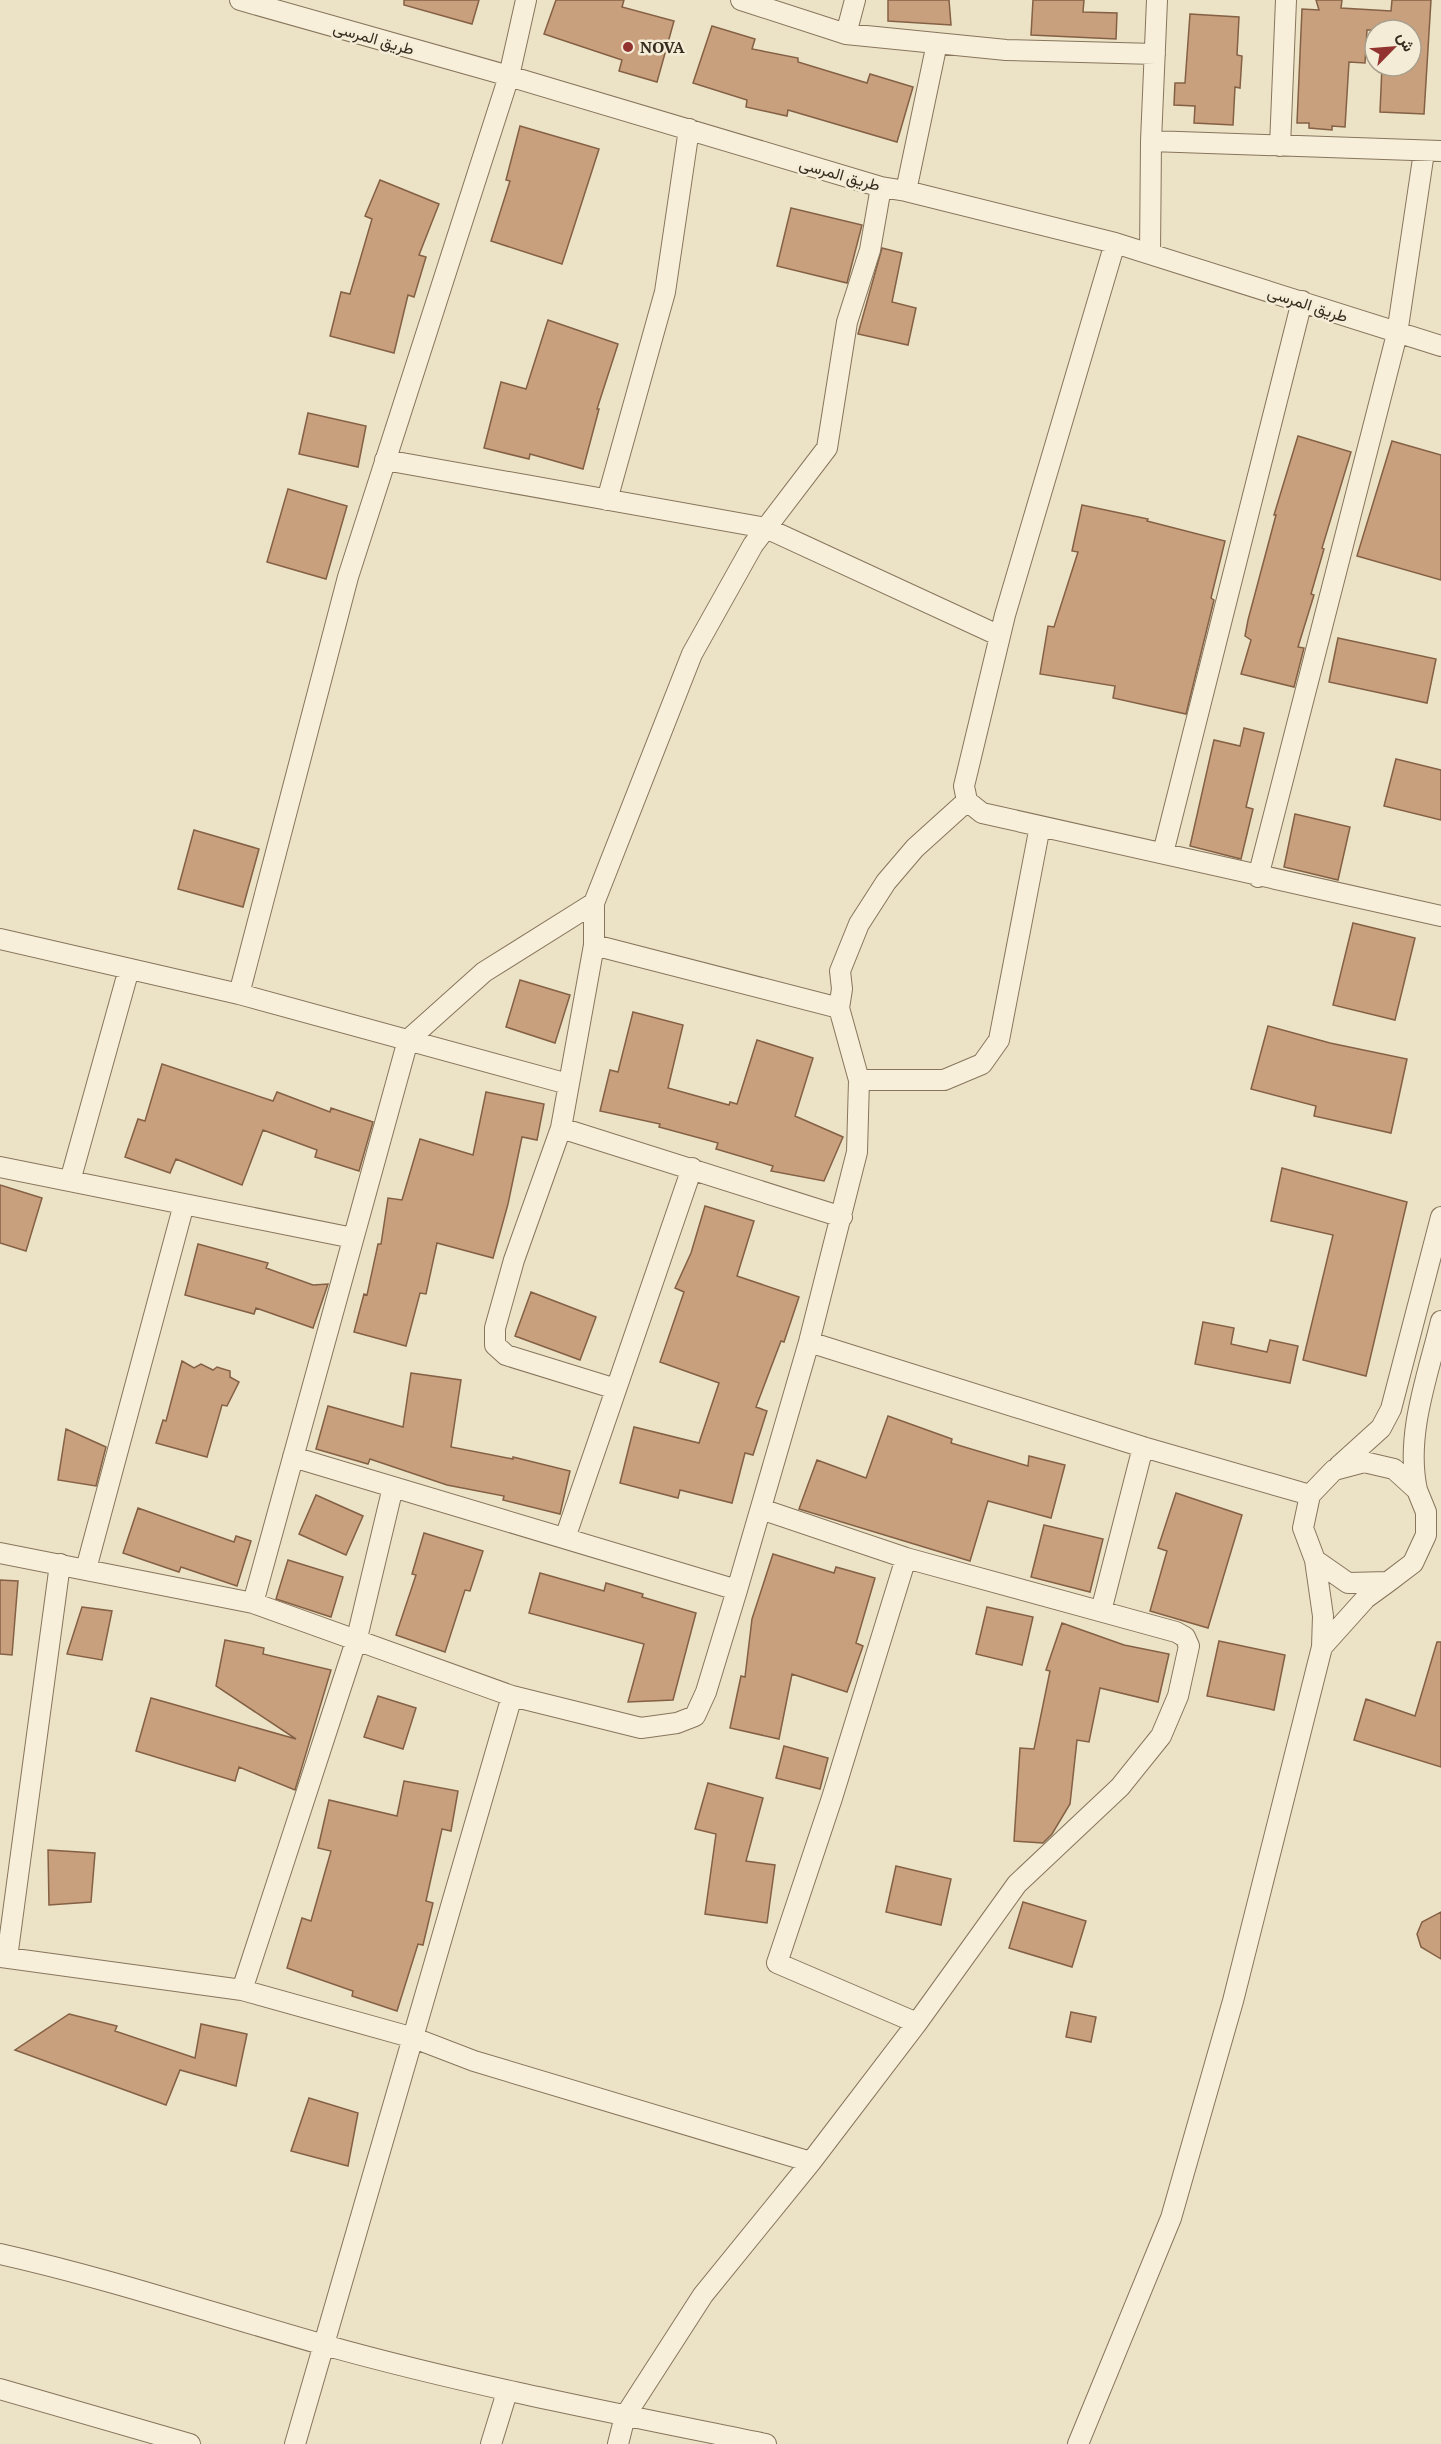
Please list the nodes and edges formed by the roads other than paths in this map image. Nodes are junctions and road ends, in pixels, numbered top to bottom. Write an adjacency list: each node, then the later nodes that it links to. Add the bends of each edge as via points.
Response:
1 (240, 0): 10 (street, طريق المرسى)
2 (526, 0): 10 (street)
3 (741, 0): 7 (street)
4 (855, 0): 7 (street)
5 (1157, 0): 9 (street)
6 (1286, 0): 13 (street)
7 (846, 34): 8 (street)
8 (937, 43): 9 (street, via 1006,50); 16 (street)
9 (1155, 54): 12 (street)
10 (509, 76): 11 (street, طريق المرسى); 22 (street)
11 (689, 129): 15 (street, طريق المرسى); 23 (street, via 665,292)
12 (1150, 141): 13 (street); 18 (street)
13 (1280, 146): 14 (street)
14 (1432, 151): 20 (street)
15 (881, 187): 16 (street, طريق المرسى); 24 (street, via 870,250 847,322 827,448)
16 (906, 191): 17 (street, طريق المرسى)
17 (1115, 243): 18 (street, طريق المرسى); 25 (street)
18 (1150, 254): 19 (street, طريق المرسى)
19 (1302, 301): 20 (street, طريق المرسى); 28 (street)
20 (1397, 334): 21 (street, طريق المرسى); 29 (street)
21 (1441, 346)
22 (385, 460): 23 (street); 35 (street, via 348,577)
23 (607, 500): 24 (street)
24 (766, 528): 25 (street); 30 (street, via 692,654)
25 (1000, 636): 26 (street, via 964,786)
26 (967, 801): 27 (street, via 982,813); 36 (street, via 915,848 886,882 860,924 840,970)
27 (1040, 826): 28 (street); 38 (street, via 999,1040 982,1064 944,1080)
28 (1163, 853): 29 (street)
29 (1258, 877): 31 (street)
30 (594, 903): 33 (street); 37 (street, via 484,972)
31 (1441, 916)
32 (0, 939): 34 (street)
33 (594, 945): 36 (street); 39 (street)
34 (129, 969): 35 (street); 43 (street)
35 (239, 994): 37 (street)
36 (839, 1008): 38 (street)
37 (408, 1040): 39 (street); 47 (street)
38 (859, 1080): 45 (street, via 857,1152)
39 (568, 1084): 40 (street)
40 (561, 1128): 42 (street); 50 (street, via 514,1260 495,1328 495,1346 506,1354)
41 (0, 1167): 43 (street)
42 (692, 1168): 45 (street); 50 (street)
43 (70, 1181): 44 (street)
44 (184, 1204): 47 (street); 64 (street)
45 (842, 1217): 49 (street)
46 (1441, 1217): 53 (street, via 1391,1409 1381,1428)
47 (353, 1238): 52 (street)
48 (1441, 1321): 55 (street, via 1416,1428)
49 (809, 1342): 51 (street); 57 (street)
50 (616, 1389): 59 (street)
51 (1143, 1447): 56 (street); 68 (street)
52 (293, 1457): 54 (street); 67 (street)
53 (1334, 1470): 55 (street, via 1364,1462 1394,1469); 56 (street)
54 (393, 1487): 59 (street); 69 (street)
55 (1417, 1490): 58 (street)
56 (1310, 1495): 62 (street, via 1304,1528)
57 (761, 1509): 61 (street); 66 (street)
58 (1434, 1537): 65 (street, via 1413,1563)
59 (565, 1538): 66 (street)
60 (0, 1553): 63 (street)
61 (906, 1558): 68 (street); 74 (street, via 777,1964)
62 (1315, 1560): 65 (street, via 1348,1583); 70 (street, via 1323,1616)
63 (60, 1564): 64 (street); 72 (street)
64 (86, 1569): 67 (street)
65 (1388, 1582): 70 (street, via 1366,1598)
66 (737, 1590): 71 (street, via 706,1692 694,1716 677,1723 641,1728)
67 (253, 1603): 69 (street)
68 (1101, 1611): 74 (street, via 1185,1637 1189,1646 1187,1659 1170,1719 1148,1754 1120,1787 1017,1884)
69 (357, 1638): 71 (street); 73 (street)
70 (1322, 1647): 88 (street, via 1233,2001 1171,2218)
71 (512, 1696): 75 (street)
72 (4, 1958): 73 (street)
73 (242, 1990): 75 (street)
74 (917, 2023): 76 (street)
75 (414, 2038): 76 (street, via 474,2061); 78 (street)
76 (811, 2162): 81 (street, via 703,2295)
77 (0, 2254): 78 (street, via 86,2273)
78 (326, 2345): 80 (street); 84 (street)
79 (0, 2390): 82 (street)
80 (507, 2392): 81 (street); 85 (street)
81 (625, 2416): 86 (street); 87 (street)
82 (130, 2436): 83 (street)
83 (190, 2444)
84 (296, 2444)
85 (491, 2444)
86 (618, 2444)
87 (766, 2444)
88 (1078, 2444)

